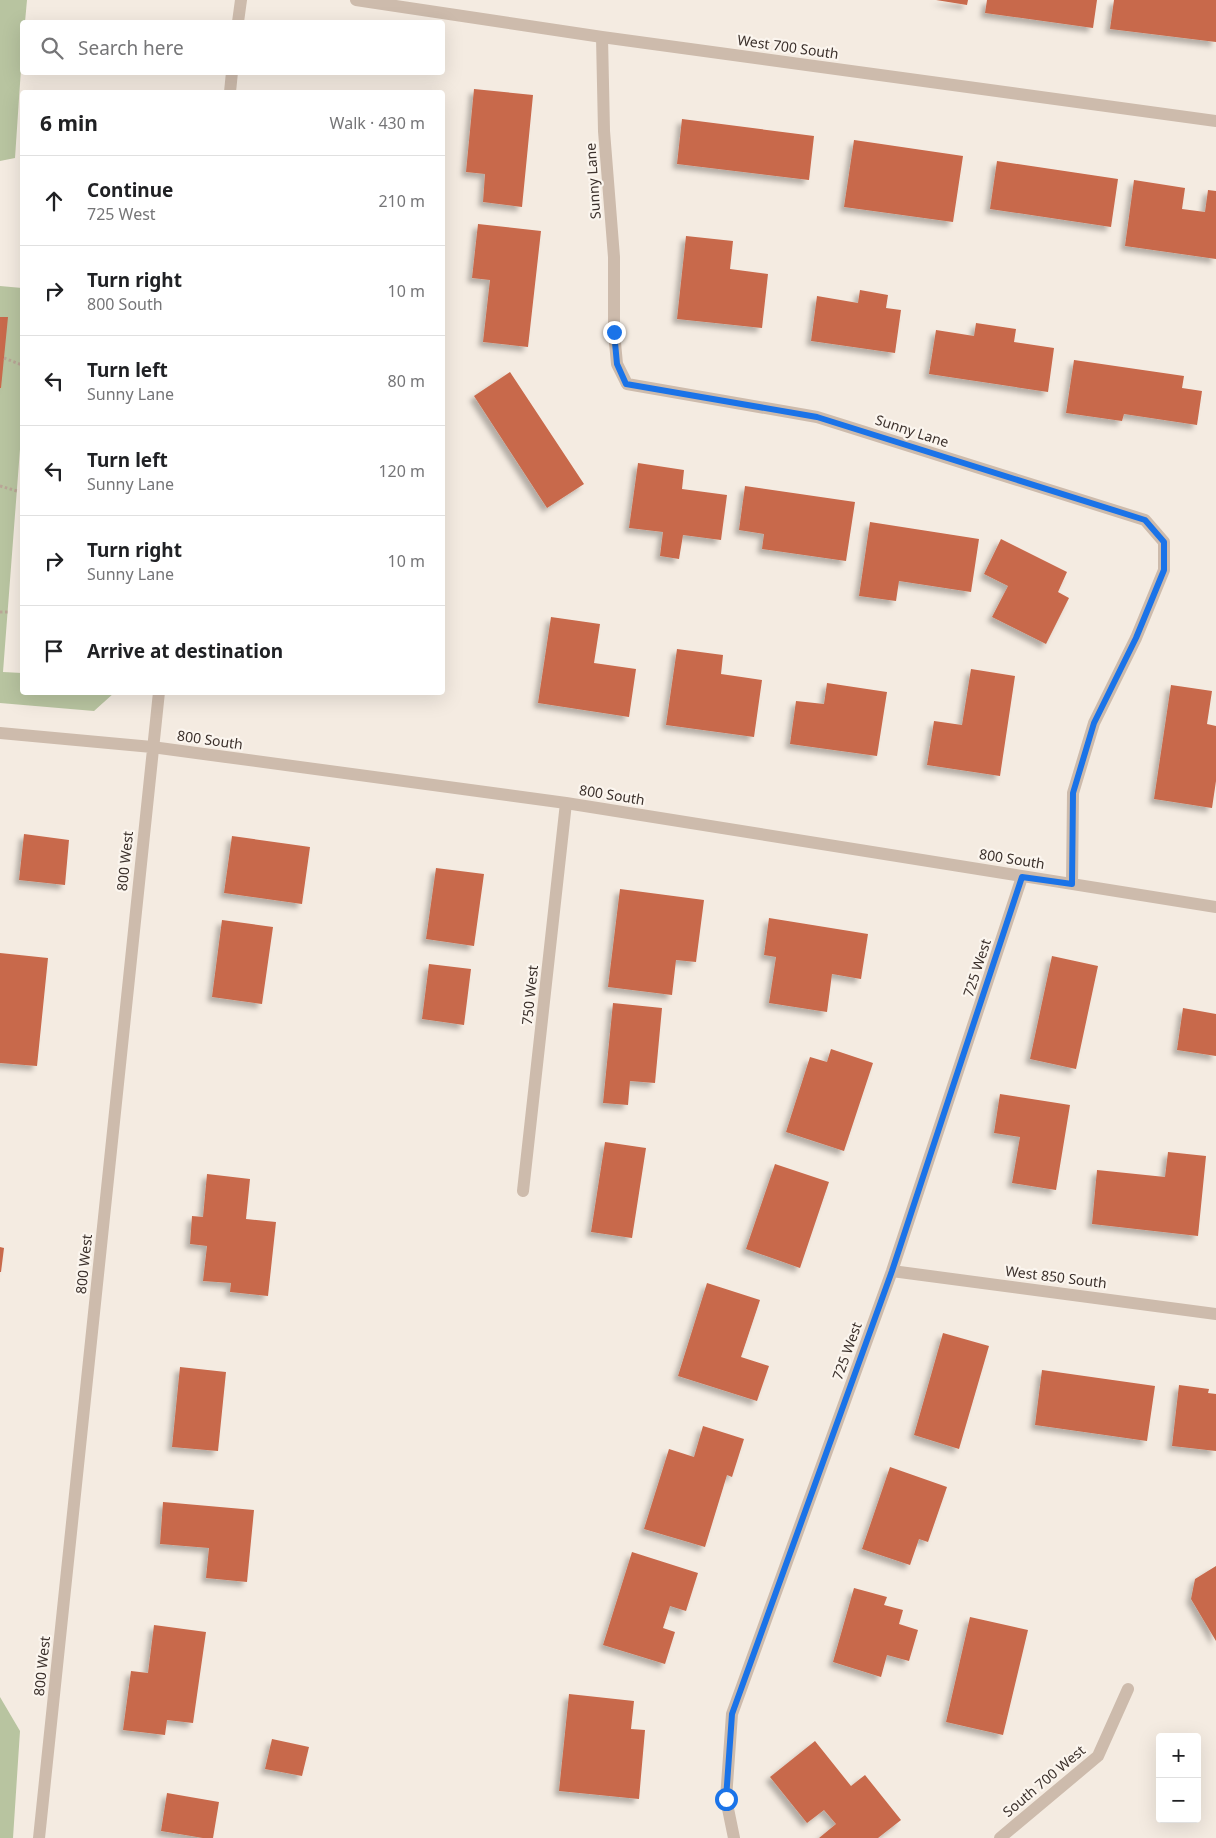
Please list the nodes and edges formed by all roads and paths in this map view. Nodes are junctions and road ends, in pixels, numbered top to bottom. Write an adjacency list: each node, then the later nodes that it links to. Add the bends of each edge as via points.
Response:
1 (241, 0): 3 (street)
2 (356, 0): 4 (street, West 700 South)
3 (238, 20)
4 (602, 37): 7 (street, West 700 South); 19 (street, Sunny Lane, via 604,131 614,257 614,332 617,364 626,384 817,417 1145,520 1164,542 1164,570 1136,638 1094,723 1073,793)
5 (232, 75): 6 (street)
6 (230, 90)
7 (1216, 121)
8 (4, 358): 9 (path)
9 (20, 364)
10 (0, 486): 11 (path)
11 (17, 491)
12 (0, 612): 13 (path)
13 (8, 612)
14 (159, 695): 16 (street, 800 West)
15 (0, 733): 16 (street, 800 South)
16 (152, 747): 17 (street, 800 South); 25 (street, 800 West)
17 (566, 803): 18 (street, 800 South); 21 (street, 750 West)
18 (1022, 877): 19 (street, 800 South); 22 (street, 725 West)
19 (1072, 884): 20 (street, 800 South)
20 (1216, 907)
21 (523, 1191)
22 (892, 1271): 23 (street, West 850 South); 26 (street, 725 West, via 732,1714 726,1799)
23 (1216, 1314)
24 (1128, 1689): 27 (street, South 700 West, via 1098,1756)
25 (39, 1838)
26 (734, 1838)
27 (1000, 1838)

